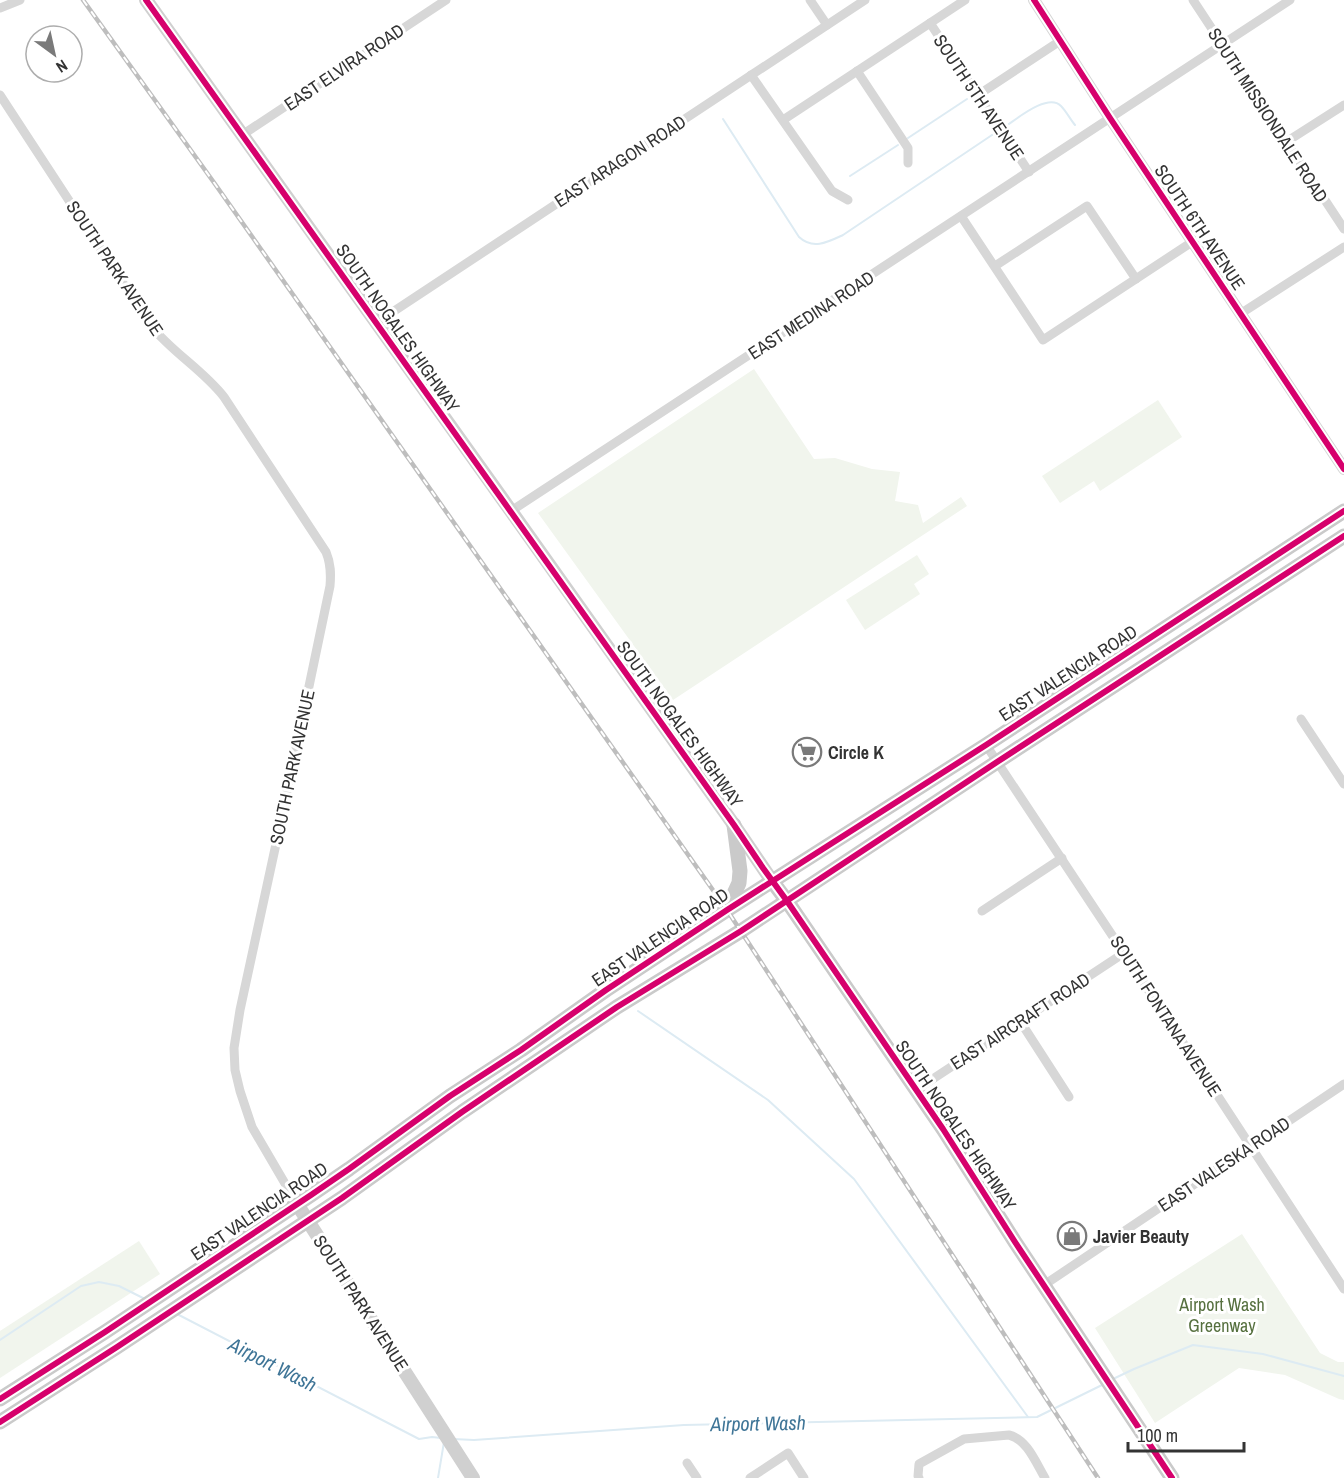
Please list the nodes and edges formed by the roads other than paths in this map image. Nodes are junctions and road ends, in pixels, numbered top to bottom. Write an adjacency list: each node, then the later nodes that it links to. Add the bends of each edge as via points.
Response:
1 (20, 0): 10 (street)
2 (146, 0): 22 (main road, SOUTH NOGALES HIGHWAY)
3 (446, 0): 22 (street, EAST ELVIRA ROAD)
4 (810, 0): 12 (street)
5 (865, 0): 12 (street, EAST ARAGON ROAD)
6 (965, 0): 11 (street)
7 (1034, 0): 13 (street, SOUTH 6TH AVENUE)
8 (1193, 0): 14 (street, SOUTH MISSIONDALE ROAD)
9 (1290, 0): 14 (street, EAST MEDINA ROAD)
10 (0, 8)
11 (930, 23): 15 (street); 18 (street, SOUTH 5TH AVENUE)
12 (827, 25): 16 (street, EAST ARAGON ROAD)
13 (1060, 41): 18 (street); 20 (street, SOUTH 6TH AVENUE)
14 (1222, 45): 20 (street, EAST MEDINA ROAD); 23 (street, SOUTH MISSIONDALE ROAD)
15 (858, 71): 21 (street); 24 (street, via 908,148)
16 (752, 75): 21 (street); 34 (street, EAST ARAGON ROAD)
17 (0, 95): 61 (street, SOUTH PARK AVENUE, via 151,326 224,397 330,560 323,621 234,1048 235,1070 252,1127)
18 (978, 95): 25 (street, SOUTH 5TH AVENUE)
19 (1344, 105): 23 (street)
20 (1110, 118): 25 (street, EAST MEDINA ROAD); 29 (street, SOUTH 6TH AVENUE)
21 (783, 120): 26 (street, via 832,191)
22 (242, 135): 34 (main road, SOUTH NOGALES HIGHWAY)
23 (1286, 142): 28 (street, SOUTH MISSIONDALE ROAD)
24 (908, 163)
25 (1029, 172): 27 (street, EAST MEDINA ROAD)
26 (848, 200)
27 (961, 216): 31 (street); 36 (street, EAST MEDINA ROAD)
28 (1344, 230)
29 (1192, 242): 32 (street); 33 (street, SOUTH 6TH AVENUE)
30 (1344, 247): 33 (street)
31 (995, 267): 32 (street, via 1087,206); 32 (street, via 1043,340)
32 (1136, 279)
33 (1240, 314): 35 (street, SOUTH 6TH AVENUE)
34 (376, 323): 36 (main road, SOUTH NOGALES HIGHWAY)
35 (1344, 469)
36 (511, 511): 45 (main road, SOUTH NOGALES HIGHWAY)
37 (1344, 511): 39 (main road, EAST VALENCIA ROAD)
38 (1344, 536): 40 (main road, EAST VALENCIA ROAD)
39 (1149, 638): 40 (main road); 42 (main road, EAST VALENCIA ROAD)
40 (1161, 655): 43 (main road, EAST VALENCIA ROAD)
41 (1301, 719): 44 (street)
42 (986, 745): 43 (street, SOUTH FONTANA AVENUE); 47 (main road, EAST VALENCIA ROAD)
43 (997, 762): 46 (street, SOUTH FONTANA AVENUE); 48 (main road, EAST VALENCIA ROAD)
44 (1344, 784)
45 (734, 825): 47 (main road, SOUTH NOGALES HIGHWAY); 49 (main road, via 740,871)
46 (1062, 858): 50 (street); 51 (street, SOUTH FONTANA AVENUE)
47 (772, 881): 48 (main road, SOUTH NOGALES HIGHWAY); 49 (main road, EAST VALENCIA ROAD)
48 (787, 901): 53 (main road, EAST VALENCIA ROAD); 56 (main road, SOUTH NOGALES HIGHWAY)
49 (727, 910): 52 (main road, EAST VALENCIA ROAD)
50 (982, 911)
51 (1124, 953): 54 (street, EAST AIRCRAFT ROAD); 60 (street, SOUTH FONTANA AVENUE)
52 (606, 990): 53 (main road); 57 (main road, EAST VALENCIA ROAD)
53 (617, 1008): 59 (main road, EAST VALENCIA ROAD)
54 (1020, 1022): 56 (street, EAST AIRCRAFT ROAD); 58 (street)
55 (1344, 1084): 60 (street, EAST VALESKA ROAD)
56 (916, 1090): 63 (main road, SOUTH NOGALES HIGHWAY)
57 (450, 1096): 59 (main road); 61 (main road, EAST VALENCIA ROAD)
58 (1069, 1097)
59 (462, 1112): 62 (main road, EAST VALENCIA ROAD)
60 (1251, 1146): 63 (street, EAST VALESKA ROAD); 64 (street, SOUTH FONTANA AVENUE)
61 (297, 1204): 62 (main road, SOUTH PARK AVENUE); 65 (main road, EAST VALENCIA ROAD)
62 (307, 1221): 66 (main road, EAST VALENCIA ROAD); 68 (main road, SOUTH PARK AVENUE)
63 (1044, 1284): 74 (main road, SOUTH NOGALES HIGHWAY)
64 (1344, 1289)
65 (0, 1399)
66 (0, 1422)
67 (687, 1462): 69 (street)
68 (469, 1472)
69 (697, 1478)
70 (750, 1478): 71 (street, via 788,1453)
71 (804, 1478)
72 (919, 1478): 73 (street, via 919,1464 964,1439 1009,1435 1023,1442)
73 (1045, 1478)
74 (1172, 1478)

